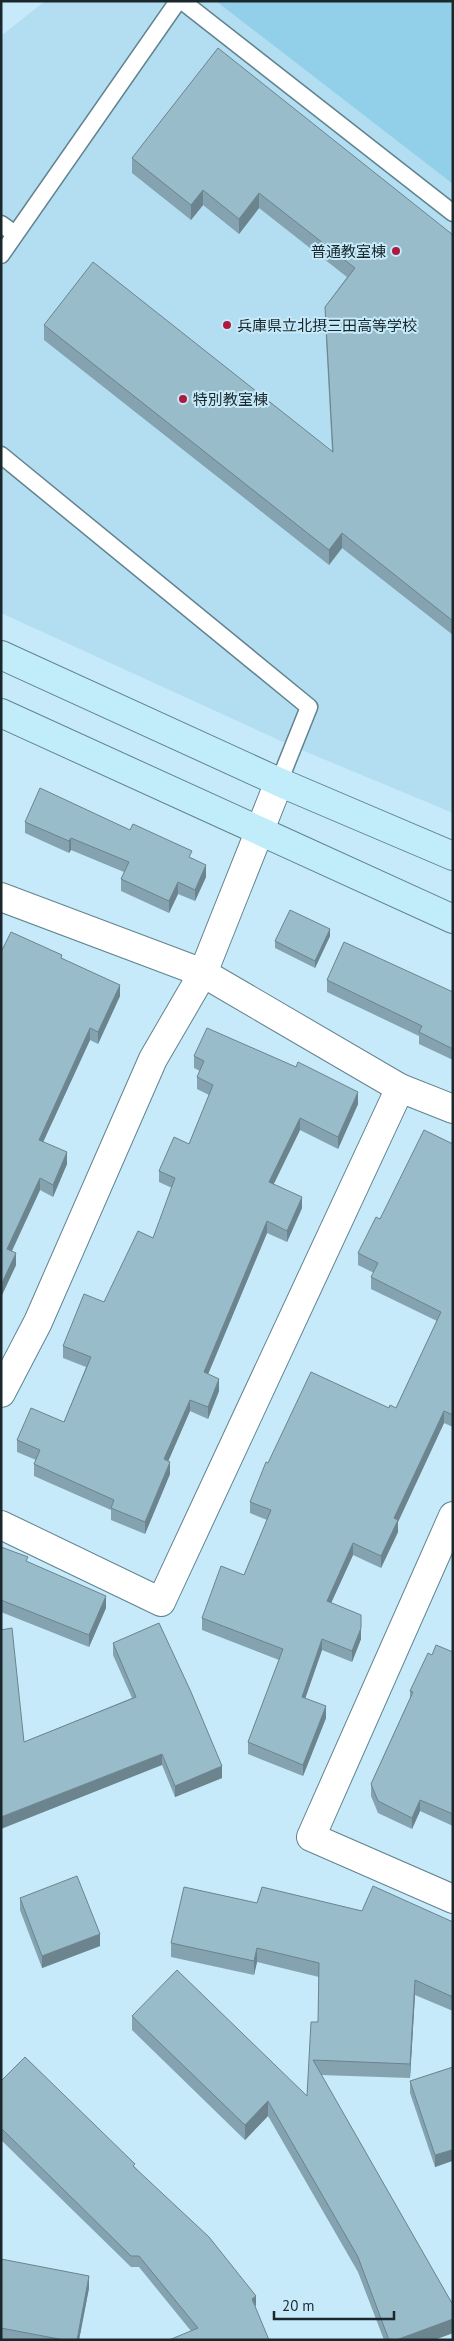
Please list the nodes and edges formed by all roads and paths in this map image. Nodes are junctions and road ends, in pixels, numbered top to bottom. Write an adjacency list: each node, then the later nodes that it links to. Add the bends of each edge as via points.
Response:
1 (178, 1): 5 (lane)
2 (182, 1): 3 (lane)
3 (453, 213)
4 (1, 224): 5 (lane)
5 (15, 234): 6 (lane)
6 (1, 255)
7 (1, 455): 10 (lane, via 309,707)
8 (1, 655): 10 (street)
9 (1, 714): 11 (street)
10 (279, 782): 11 (street); 12 (street)
11 (259, 829): 14 (street); 15 (street)
12 (453, 856)
13 (1, 897): 15 (street)
14 (453, 919)
15 (203, 973): 16 (street); 18 (street, via 154,1059 38,1322)
16 (400, 1088): 17 (street); 20 (street, via 162,1602)
17 (453, 1109)
18 (1, 1394)
19 (453, 1516): 21 (street, via 311,1837)
20 (1, 1525)
21 (453, 1899)

